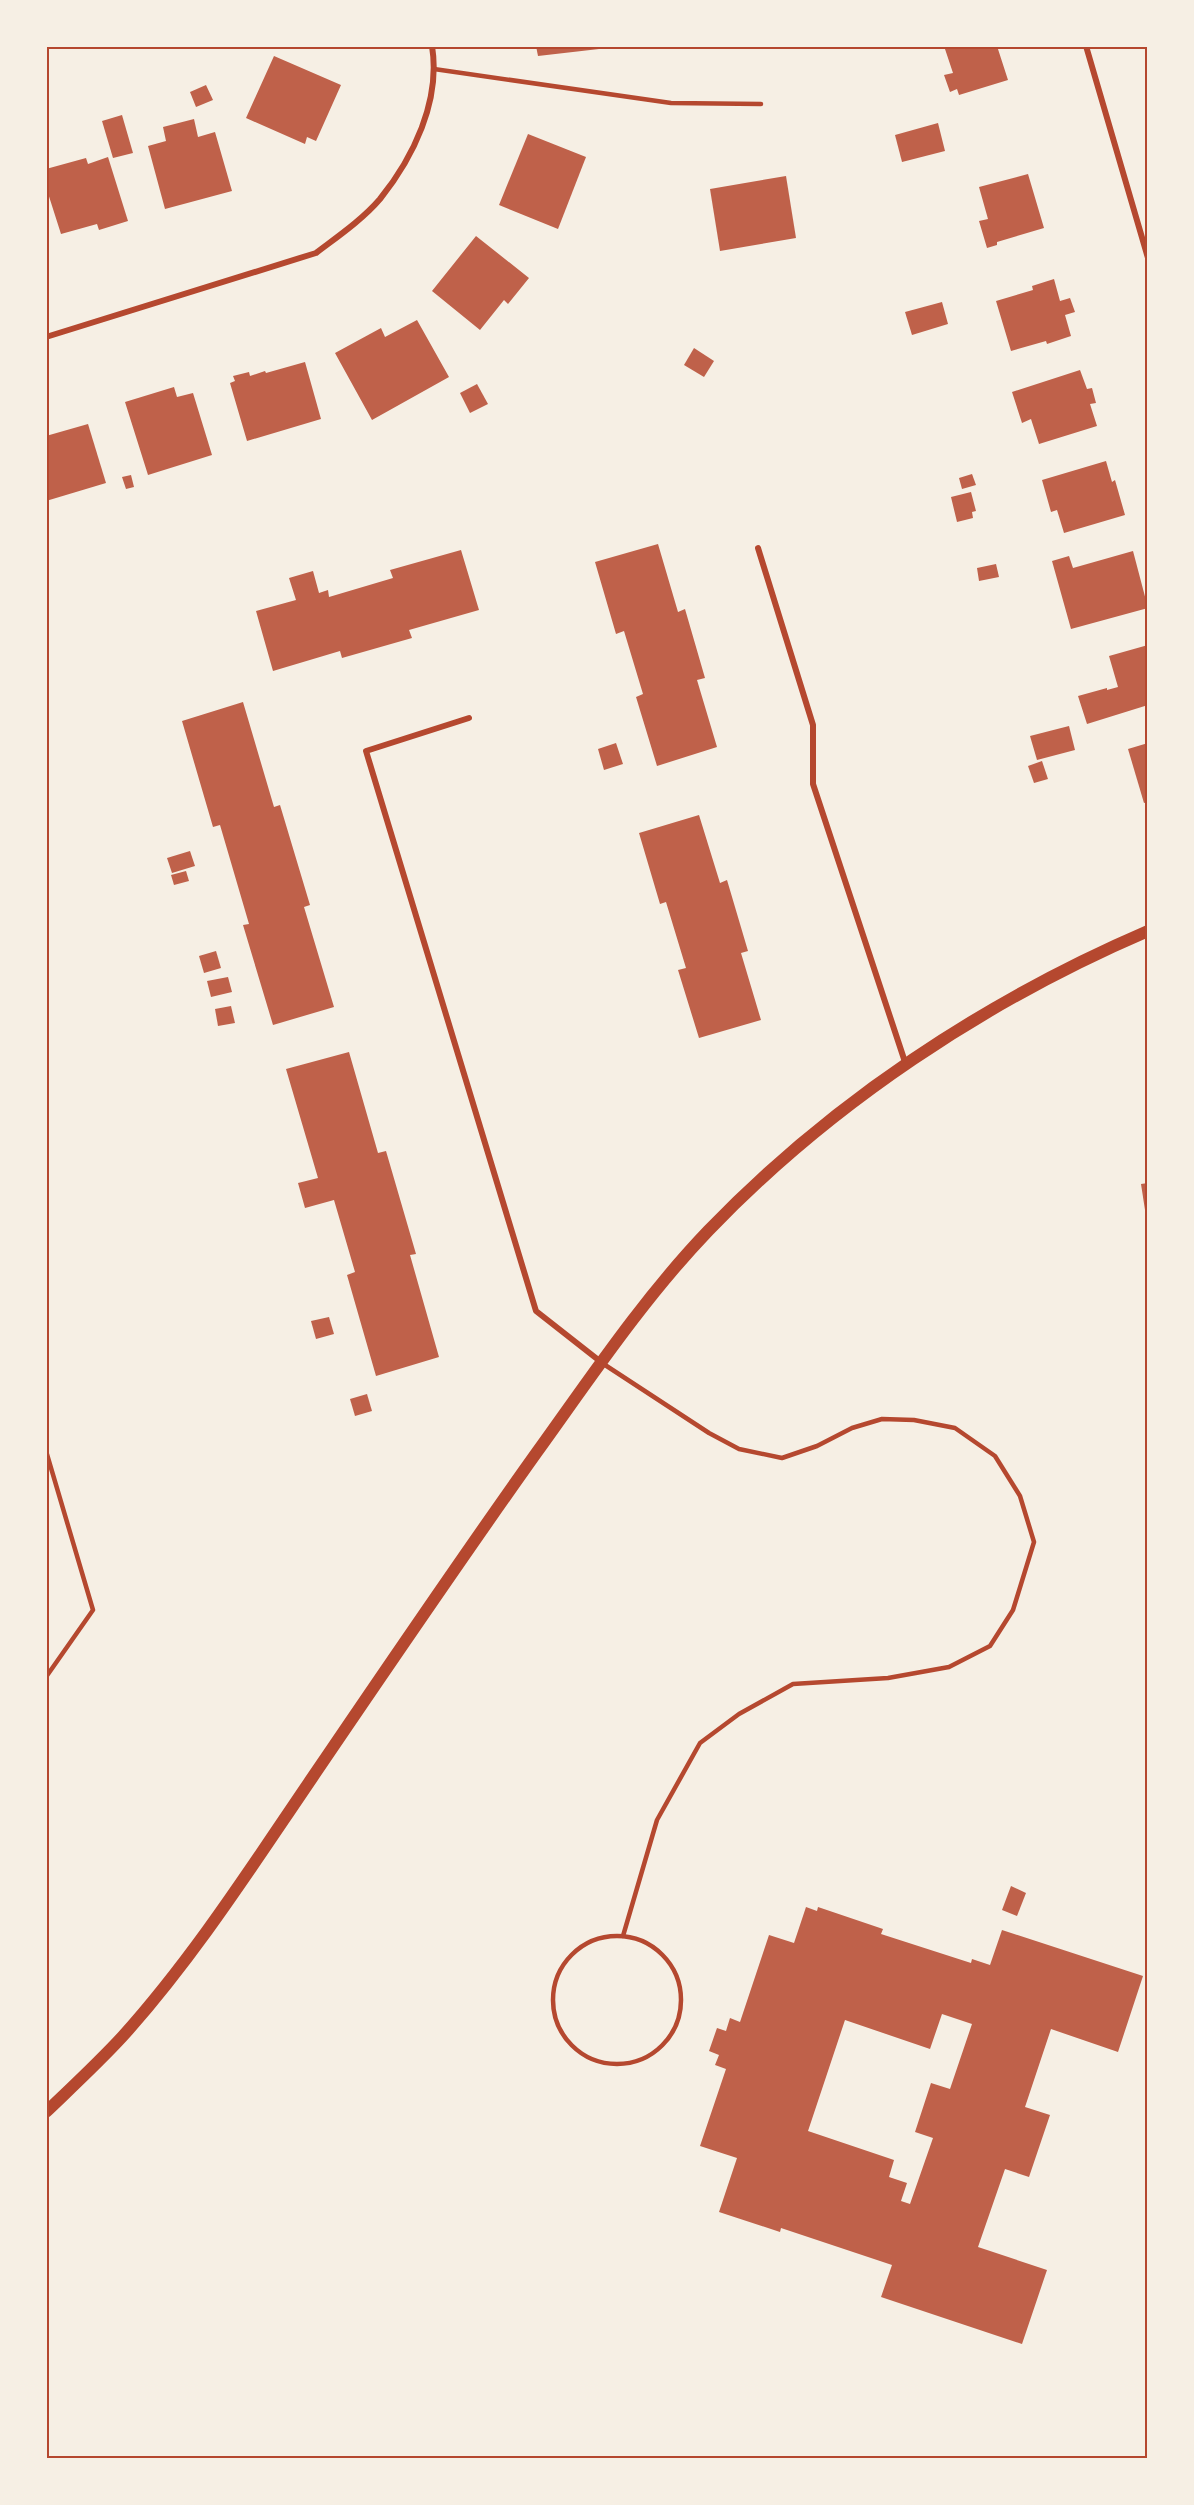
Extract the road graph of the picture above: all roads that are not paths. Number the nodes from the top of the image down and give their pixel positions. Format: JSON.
{"nodes":[{"id":1,"x":432,"y":46,"type":"edge"},
{"id":2,"x":1086,"y":46,"type":"edge"},
{"id":3,"x":434,"y":69,"type":"junction"},
{"id":4,"x":761,"y":104,"type":"dead end"},
{"id":5,"x":1148,"y":258,"type":"edge"},
{"id":6,"x":46,"y":337,"type":"edge"},
{"id":7,"x":758,"y":548,"type":"dead end"},
{"id":8,"x":469,"y":718,"type":"dead end"},
{"id":9,"x":1148,"y":931,"type":"edge"},
{"id":10,"x":906,"y":1066,"type":"junction"},
{"id":11,"x":601,"y":1362,"type":"junction"},
{"id":12,"x":46,"y":1451,"type":"edge"},
{"id":13,"x":46,"y":1677,"type":"edge"},
{"id":14,"x":623,"y":1936,"type":"junction"},
{"id":15,"x":46,"y":2112,"type":"edge"}],
"edges":[{"from":1,"to":3,"type":"street"},
{"from":2,"to":5,"type":"street"},
{"from":3,"to":4,"type":"lane"},
{"from":3,"to":6,"type":"street"},
{"from":7,"to":10,"type":"street"},
{"from":8,"to":11,"type":"street"},
{"from":9,"to":10,"type":"main road"},
{"from":10,"to":11,"type":"main road"},
{"from":11,"to":14,"type":"lane"},
{"from":11,"to":15,"type":"main road"},
{"from":12,"to":13,"type":"lane"},
{"from":14,"to":14,"type":"lane"}]}
